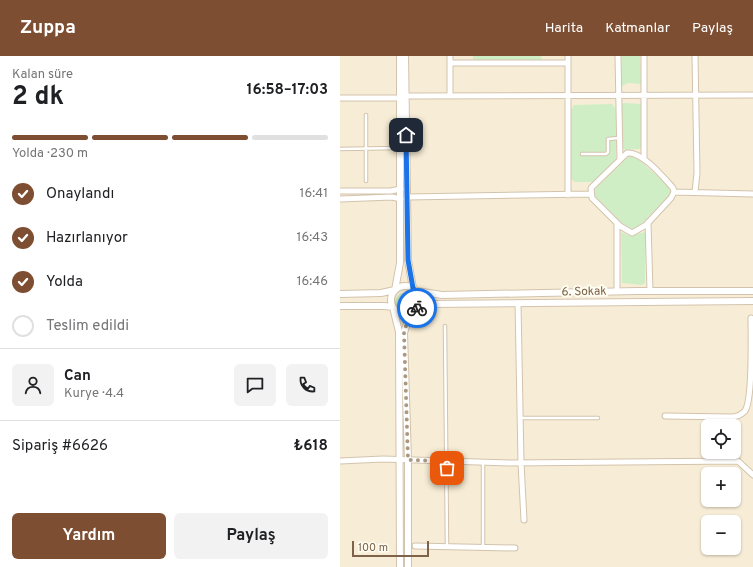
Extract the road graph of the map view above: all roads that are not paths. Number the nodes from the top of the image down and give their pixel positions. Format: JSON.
{"nodes":[{"id":1,"x":400,"y":56,"type":"edge"},
{"id":2,"x":405,"y":56,"type":"edge"},
{"id":3,"x":450,"y":56,"type":"edge"},
{"id":4,"x":568,"y":56,"type":"edge"},
{"id":5,"x":618,"y":56,"type":"edge"},
{"id":6,"x":644,"y":56,"type":"edge"},
{"id":7,"x":695,"y":56,"type":"edge"},
{"id":8,"x":450,"y":63,"type":"junction"},
{"id":9,"x":568,"y":63,"type":"junction"},
{"id":10,"x":618,"y":94,"type":"junction"},
{"id":11,"x":568,"y":95,"type":"junction"},
{"id":12,"x":645,"y":95,"type":"junction"},
{"id":13,"x":753,"y":95,"type":"edge"},
{"id":14,"x":450,"y":96,"type":"junction"},
{"id":15,"x":694,"y":96,"type":"junction"},
{"id":16,"x":403,"y":97,"type":"junction"},
{"id":17,"x":340,"y":98,"type":"edge"},
{"id":18,"x":366,"y":115,"type":"dead end"},
{"id":19,"x":620,"y":138,"type":"junction"},
{"id":20,"x":366,"y":148,"type":"junction"},
{"id":21,"x":404,"y":148,"type":"junction"},
{"id":22,"x":340,"y":149,"type":"edge"},
{"id":23,"x":582,"y":154,"type":"dead end"},
{"id":24,"x":644,"y":159,"type":"junction"},
{"id":25,"x":620,"y":160,"type":"junction"},
{"id":26,"x":366,"y":182,"type":"dead end"},
{"id":27,"x":401,"y":189,"type":"junction"},
{"id":28,"x":340,"y":191,"type":"edge"},
{"id":29,"x":674,"y":192,"type":"junction"},
{"id":30,"x":695,"y":192,"type":"junction"},
{"id":31,"x":591,"y":194,"type":"junction"},
{"id":32,"x":753,"y":194,"type":"edge"},
{"id":33,"x":568,"y":195,"type":"junction"},
{"id":34,"x":404,"y":198,"type":"junction"},
{"id":35,"x":340,"y":199,"type":"edge"},
{"id":36,"x":648,"y":222,"type":"junction"},
{"id":37,"x":617,"y":223,"type":"junction"},
{"id":38,"x":395,"y":290,"type":"junction"},
{"id":39,"x":415,"y":290,"type":"junction"},
{"id":40,"x":617,"y":291,"type":"junction"},
{"id":41,"x":650,"y":291,"type":"junction"},
{"id":42,"x":753,"y":291,"type":"edge"},
{"id":43,"x":340,"y":294,"type":"edge"},
{"id":44,"x":753,"y":301,"type":"edge"},
{"id":45,"x":518,"y":303,"type":"junction"},
{"id":46,"x":340,"y":306,"type":"edge"},
{"id":47,"x":393,"y":308,"type":"junction"},
{"id":48,"x":415,"y":310,"type":"junction"},
{"id":49,"x":751,"y":318,"type":"dead end"},
{"id":50,"x":446,"y":326,"type":"dead end"},
{"id":51,"x":665,"y":416,"type":"dead end"},
{"id":52,"x":719,"y":417,"type":"joint"},
{"id":53,"x":520,"y":418,"type":"junction"},
{"id":54,"x":598,"y":418,"type":"dead end"},
{"id":55,"x":399,"y":459,"type":"junction"},
{"id":56,"x":408,"y":460,"type":"junction"},
{"id":57,"x":340,"y":461,"type":"edge"},
{"id":58,"x":447,"y":461,"type":"junction"},
{"id":59,"x":720,"y":461,"type":"joint"},
{"id":60,"x":483,"y":462,"type":"junction"},
{"id":61,"x":521,"y":463,"type":"junction"},
{"id":62,"x":753,"y":475,"type":"edge"},
{"id":63,"x":524,"y":520,"type":"dead end"},
{"id":64,"x":447,"y":546,"type":"junction"},
{"id":65,"x":412,"y":547,"type":"junction"},
{"id":66,"x":483,"y":547,"type":"junction"},
{"id":67,"x":400,"y":548,"type":"junction"},
{"id":68,"x":515,"y":548,"type":"dead end"},
{"id":69,"x":400,"y":567,"type":"edge"},
{"id":70,"x":408,"y":567,"type":"edge"}],
"edges":[{"from":1,"to":16,"type":"street"},
{"from":2,"to":16,"type":"street"},
{"from":3,"to":8,"type":"street"},
{"from":4,"to":9,"type":"street"},
{"from":5,"to":10,"type":"street"},
{"from":6,"to":12,"type":"street"},
{"from":7,"to":15,"type":"street"},
{"from":8,"to":9,"type":"street"},
{"from":8,"to":14,"type":"street"},
{"from":9,"to":11,"type":"street"},
{"from":10,"to":11,"type":"street"},
{"from":10,"to":12,"type":"street"},
{"from":10,"to":19,"type":"street"},
{"from":11,"to":14,"type":"street"},
{"from":11,"to":33,"type":"street"},
{"from":12,"to":15,"type":"street"},
{"from":12,"to":24,"type":"street"},
{"from":13,"to":15,"type":"street"},
{"from":14,"to":16,"type":"street"},
{"from":15,"to":30,"type":"street"},
{"from":16,"to":17,"type":"street"},
{"from":16,"to":21,"type":"street"},
{"from":18,"to":20,"type":"lane"},
{"from":19,"to":23,"type":"lane"},
{"from":19,"to":25,"type":"street"},
{"from":20,"to":21,"type":"lane"},
{"from":20,"to":22,"type":"lane"},
{"from":20,"to":26,"type":"lane"},
{"from":21,"to":27,"type":"street"},
{"from":21,"to":34,"type":"street"},
{"from":24,"to":25,"type":"street"},
{"from":24,"to":29,"type":"street"},
{"from":25,"to":31,"type":"street"},
{"from":27,"to":28,"type":"street"},
{"from":27,"to":34,"type":"street"},
{"from":29,"to":30,"type":"street"},
{"from":29,"to":36,"type":"street"},
{"from":30,"to":32,"type":"street"},
{"from":31,"to":33,"type":"street"},
{"from":31,"to":37,"type":"street"},
{"from":33,"to":34,"type":"street"},
{"from":34,"to":35,"type":"street"},
{"from":34,"to":38,"type":"street"},
{"from":34,"to":39,"type":"street"},
{"from":36,"to":37,"type":"street"},
{"from":36,"to":41,"type":"street"},
{"from":37,"to":40,"type":"street"},
{"from":38,"to":39,"type":"street"},
{"from":38,"to":43,"type":"street"},
{"from":38,"to":47,"type":"street"},
{"from":39,"to":40,"type":"street","name":"6. Sokak"},
{"from":39,"to":48,"type":"street"},
{"from":40,"to":41,"type":"street","name":"6. Sokak"},
{"from":41,"to":42,"type":"street","name":"6. Sokak"},
{"from":44,"to":45,"type":"street","name":"6. Sokak"},
{"from":45,"to":48,"type":"street","name":"6. Sokak"},
{"from":45,"to":53,"type":"street"},
{"from":46,"to":47,"type":"street"},
{"from":47,"to":48,"type":"street"},
{"from":47,"to":55,"type":"street"},
{"from":48,"to":56,"type":"street"},
{"from":49,"to":52,"type":"street"},
{"from":50,"to":58,"type":"lane"},
{"from":51,"to":52,"type":"street"},
{"from":53,"to":54,"type":"lane"},
{"from":53,"to":61,"type":"street"},
{"from":55,"to":56,"type":"street"},
{"from":55,"to":57,"type":"street"},
{"from":55,"to":67,"type":"street"},
{"from":56,"to":58,"type":"street"},
{"from":56,"to":65,"type":"street"},
{"from":58,"to":60,"type":"street"},
{"from":58,"to":64,"type":"lane"},
{"from":59,"to":61,"type":"street"},
{"from":59,"to":62,"type":"street"},
{"from":60,"to":61,"type":"street"},
{"from":60,"to":66,"type":"lane"},
{"from":61,"to":63,"type":"street"},
{"from":64,"to":65,"type":"street"},
{"from":64,"to":66,"type":"street"},
{"from":65,"to":67,"type":"street"},
{"from":65,"to":70,"type":"street"},
{"from":66,"to":68,"type":"street"},
{"from":67,"to":69,"type":"street"}]}
